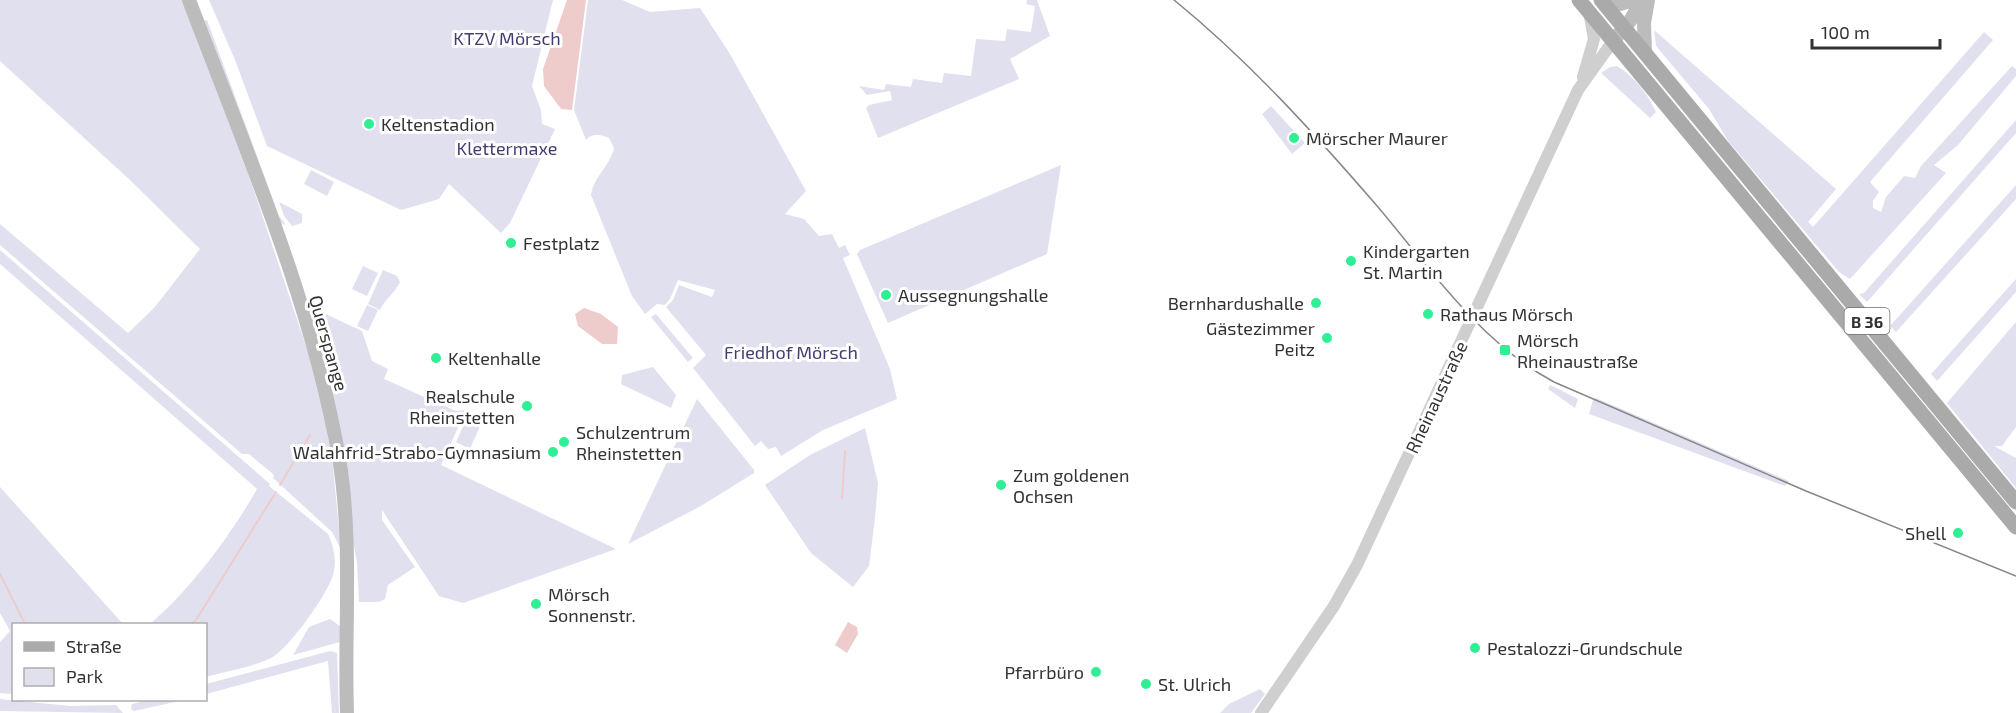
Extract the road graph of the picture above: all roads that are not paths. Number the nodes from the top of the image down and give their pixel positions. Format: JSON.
{"nodes":[{"id":1,"x":189,"y":0,"type":"edge"},
{"id":2,"x":1633,"y":0,"type":"edge"},
{"id":3,"x":1642,"y":0,"type":"edge"},
{"id":4,"x":1648,"y":0,"type":"edge"},
{"id":5,"x":1602,"y":1,"type":"edge"},
{"id":6,"x":1584,"y":6,"type":"edge"},
{"id":7,"x":1625,"y":29,"type":"junction"},
{"id":8,"x":1613,"y":41,"type":"junction"},
{"id":9,"x":1645,"y":53,"type":"junction"},
{"id":10,"x":1578,"y":90,"type":"junction"},
{"id":11,"x":2016,"y":502,"type":"edge"},
{"id":12,"x":2016,"y":527,"type":"edge"},
{"id":13,"x":346,"y":713,"type":"edge"},
{"id":14,"x":1261,"y":713,"type":"edge"}],
"edges":[{"from":1,"to":13,"type":"main road","name":"Querspange"},
{"from":2,"to":5,"type":"main road"},
{"from":3,"to":7,"type":"main road"},
{"from":4,"to":9,"type":"main road"},
{"from":5,"to":7,"type":"main road","number":"B 36"},
{"from":6,"to":8,"type":"main road","number":"B 36"},
{"from":6,"to":10,"type":"street"},
{"from":7,"to":8,"type":"main road"},
{"from":7,"to":9,"type":"main road","number":"B 36"},
{"from":8,"to":10,"type":"street","name":"Rheinaustraße"},
{"from":8,"to":12,"type":"main road","number":"B 36"},
{"from":9,"to":11,"type":"main road","number":"B 36"},
{"from":10,"to":14,"type":"street","name":"Rheinaustraße"}]}
